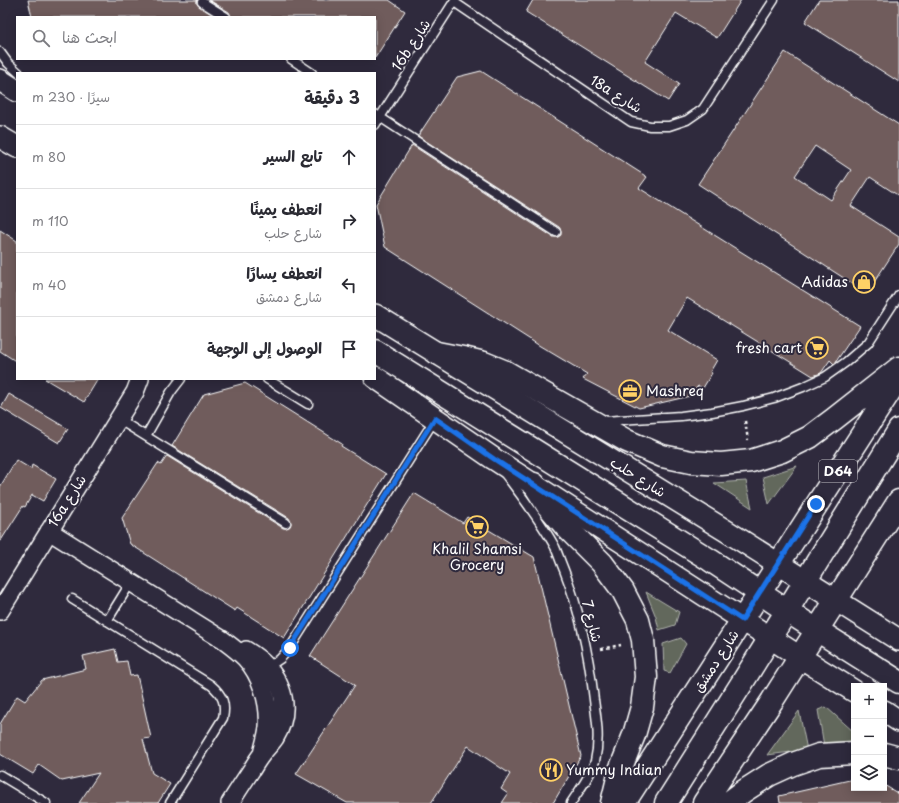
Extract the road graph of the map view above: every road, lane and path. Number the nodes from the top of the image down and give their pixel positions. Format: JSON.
{"nodes":[{"id":1,"x":774,"y":0,"type":"edge"},
{"id":2,"x":455,"y":1,"type":"edge"},
{"id":3,"x":202,"y":2,"type":"dead end"},
{"id":4,"x":224,"y":16,"type":"edge"},
{"id":5,"x":0,"y":52,"type":"edge"},
{"id":6,"x":292,"y":60,"type":"edge"},
{"id":7,"x":18,"y":72,"type":"edge"},
{"id":8,"x":310,"y":72,"type":"edge"},
{"id":9,"x":0,"y":80,"type":"edge"},
{"id":10,"x":16,"y":90,"type":"edge"},
{"id":11,"x":377,"y":116,"type":"edge"},
{"id":12,"x":0,"y":137,"type":"edge"},
{"id":13,"x":16,"y":146,"type":"edge"},
{"id":14,"x":556,"y":232,"type":"dead end"},
{"id":15,"x":899,"y":295,"type":"edge"},
{"id":16,"x":376,"y":316,"type":"edge"},
{"id":17,"x":376,"y":352,"type":"edge"},
{"id":18,"x":437,"y":353,"type":"junction"},
{"id":19,"x":899,"y":368,"type":"edge"},
{"id":20,"x":376,"y":377,"type":"edge"},
{"id":21,"x":899,"y":377,"type":"edge"},
{"id":22,"x":146,"y":380,"type":"edge"},
{"id":23,"x":180,"y":380,"type":"edge"},
{"id":24,"x":269,"y":380,"type":"edge"},
{"id":25,"x":137,"y":385,"type":"edge"},
{"id":26,"x":308,"y":404,"type":"dead end"},
{"id":27,"x":743,"y":406,"type":"junction"},
{"id":28,"x":435,"y":418,"type":"junction"},
{"id":29,"x":118,"y":419,"type":"junction"},
{"id":30,"x":593,"y":422,"type":"junction"},
{"id":31,"x":899,"y":430,"type":"edge"},
{"id":32,"x":146,"y":436,"type":"junction"},
{"id":33,"x":494,"y":459,"type":"junction"},
{"id":34,"x":751,"y":461,"type":"junction"},
{"id":35,"x":534,"y":484,"type":"junction"},
{"id":36,"x":899,"y":501,"type":"edge"},
{"id":37,"x":286,"y":523,"type":"dead end"},
{"id":38,"x":49,"y":531,"type":"junction"},
{"id":39,"x":778,"y":564,"type":"junction"},
{"id":40,"x":805,"y":581,"type":"junction"},
{"id":41,"x":131,"y":582,"type":"junction"},
{"id":42,"x":760,"y":593,"type":"junction"},
{"id":43,"x":72,"y":599,"type":"dead end"},
{"id":44,"x":836,"y":600,"type":"junction"},
{"id":45,"x":0,"y":611,"type":"edge"},
{"id":46,"x":787,"y":611,"type":"junction"},
{"id":47,"x":742,"y":620,"type":"junction"},
{"id":48,"x":107,"y":621,"type":"junction"},
{"id":49,"x":817,"y":630,"type":"junction"},
{"id":50,"x":770,"y":638,"type":"junction"},
{"id":51,"x":223,"y":640,"type":"junction"},
{"id":52,"x":643,"y":640,"type":"junction"},
{"id":53,"x":899,"y":640,"type":"edge"},
{"id":54,"x":586,"y":651,"type":"junction"},
{"id":55,"x":800,"y":657,"type":"junction"},
{"id":56,"x":268,"y":667,"type":"junction"},
{"id":57,"x":899,"y":682,"type":"edge"},
{"id":58,"x":851,"y":689,"type":"edge"},
{"id":59,"x":887,"y":713,"type":"edge"},
{"id":60,"x":899,"y":721,"type":"edge"},
{"id":61,"x":851,"y":753,"type":"edge"},
{"id":62,"x":262,"y":754,"type":"junction"},
{"id":63,"x":887,"y":755,"type":"edge"},
{"id":64,"x":899,"y":758,"type":"edge"},
{"id":65,"x":0,"y":775,"type":"edge"},
{"id":66,"x":46,"y":803,"type":"edge"},
{"id":67,"x":170,"y":803,"type":"edge"},
{"id":68,"x":230,"y":803,"type":"edge"},
{"id":69,"x":571,"y":803,"type":"edge"},
{"id":70,"x":612,"y":803,"type":"edge"},
{"id":71,"x":624,"y":803,"type":"edge"},
{"id":72,"x":666,"y":803,"type":"edge"},
{"id":73,"x":704,"y":803,"type":"edge"},
{"id":74,"x":728,"y":803,"type":"edge"}],
"edges":[{"from":1,"to":2,"type":"lane","name":"18a شارع"},
{"from":2,"to":11,"type":"lane","name":"16b شارع"},
{"from":3,"to":4,"type":"lane"},
{"from":5,"to":7,"type":"lane"},
{"from":6,"to":8,"type":"lane"},
{"from":9,"to":10,"type":"street"},
{"from":11,"to":14,"type":"lane"},
{"from":12,"to":13,"type":"street"},
{"from":15,"to":27,"type":"lane"},
{"from":16,"to":18,"type":"street","name":"شارع حلب"},
{"from":17,"to":42,"type":"main road"},
{"from":18,"to":30,"type":"main road"},
{"from":18,"to":39,"type":"street","name":"شارع حلب"},
{"from":19,"to":34,"type":"main road"},
{"from":20,"to":28,"type":"street"},
{"from":21,"to":39,"type":"main road","name":"شارع دمشق","number":"D64"},
{"from":22,"to":25,"type":"street","name":"16a شارع"},
{"from":23,"to":32,"type":"lane"},
{"from":24,"to":26,"type":"lane"},
{"from":25,"to":29,"type":"street","name":"16a شارع"},
{"from":27,"to":30,"type":"lane"},
{"from":27,"to":34,"type":"path"},
{"from":28,"to":33,"type":"street"},
{"from":28,"to":56,"type":"lane"},
{"from":29,"to":32,"type":"lane"},
{"from":29,"to":38,"type":"street","name":"16a شارع"},
{"from":30,"to":34,"type":"main road"},
{"from":31,"to":40,"type":"main road"},
{"from":32,"to":37,"type":"lane"},
{"from":33,"to":35,"type":"street"},
{"from":33,"to":54,"type":"lane","name":"شارع 7"},
{"from":35,"to":47,"type":"street"},
{"from":35,"to":52,"type":"main road"},
{"from":36,"to":44,"type":"main road"},
{"from":38,"to":41,"type":"street"},
{"from":38,"to":45,"type":"street","name":"16a شارع"},
{"from":39,"to":40,"type":"street","name":"شارع حلب"},
{"from":39,"to":42,"type":"main road","name":"شارع دمشق","number":"D64"},
{"from":40,"to":44,"type":"street","name":"شارع حلب"},
{"from":40,"to":46,"type":"main road"},
{"from":41,"to":48,"type":"lane"},
{"from":41,"to":51,"type":"street"},
{"from":42,"to":46,"type":"main road"},
{"from":42,"to":47,"type":"main road","name":"شارع دمشق","number":"D64"},
{"from":43,"to":48,"type":"lane"},
{"from":44,"to":49,"type":"main road"},
{"from":44,"to":53,"type":"street","name":"شارع حلب"},
{"from":46,"to":49,"type":"main road"},
{"from":46,"to":50,"type":"main road"},
{"from":47,"to":50,"type":"street"},
{"from":47,"to":71,"type":"main road","name":"شارع دمشق","number":"D64"},
{"from":48,"to":67,"type":"lane"},
{"from":49,"to":55,"type":"main road"},
{"from":49,"to":57,"type":"main road"},
{"from":50,"to":55,"type":"street"},
{"from":50,"to":72,"type":"main road"},
{"from":51,"to":56,"type":"street"},
{"from":51,"to":62,"type":"street"},
{"from":52,"to":54,"type":"path"},
{"from":52,"to":70,"type":"main road"},
{"from":54,"to":69,"type":"lane","name":"شارع 7"},
{"from":55,"to":58,"type":"street"},
{"from":55,"to":73,"type":"main road"},
{"from":56,"to":62,"type":"street"},
{"from":59,"to":60,"type":"street"},
{"from":61,"to":74,"type":"main road"},
{"from":62,"to":68,"type":"street"},
{"from":63,"to":64,"type":"main road"},
{"from":65,"to":66,"type":"lane"}]}
